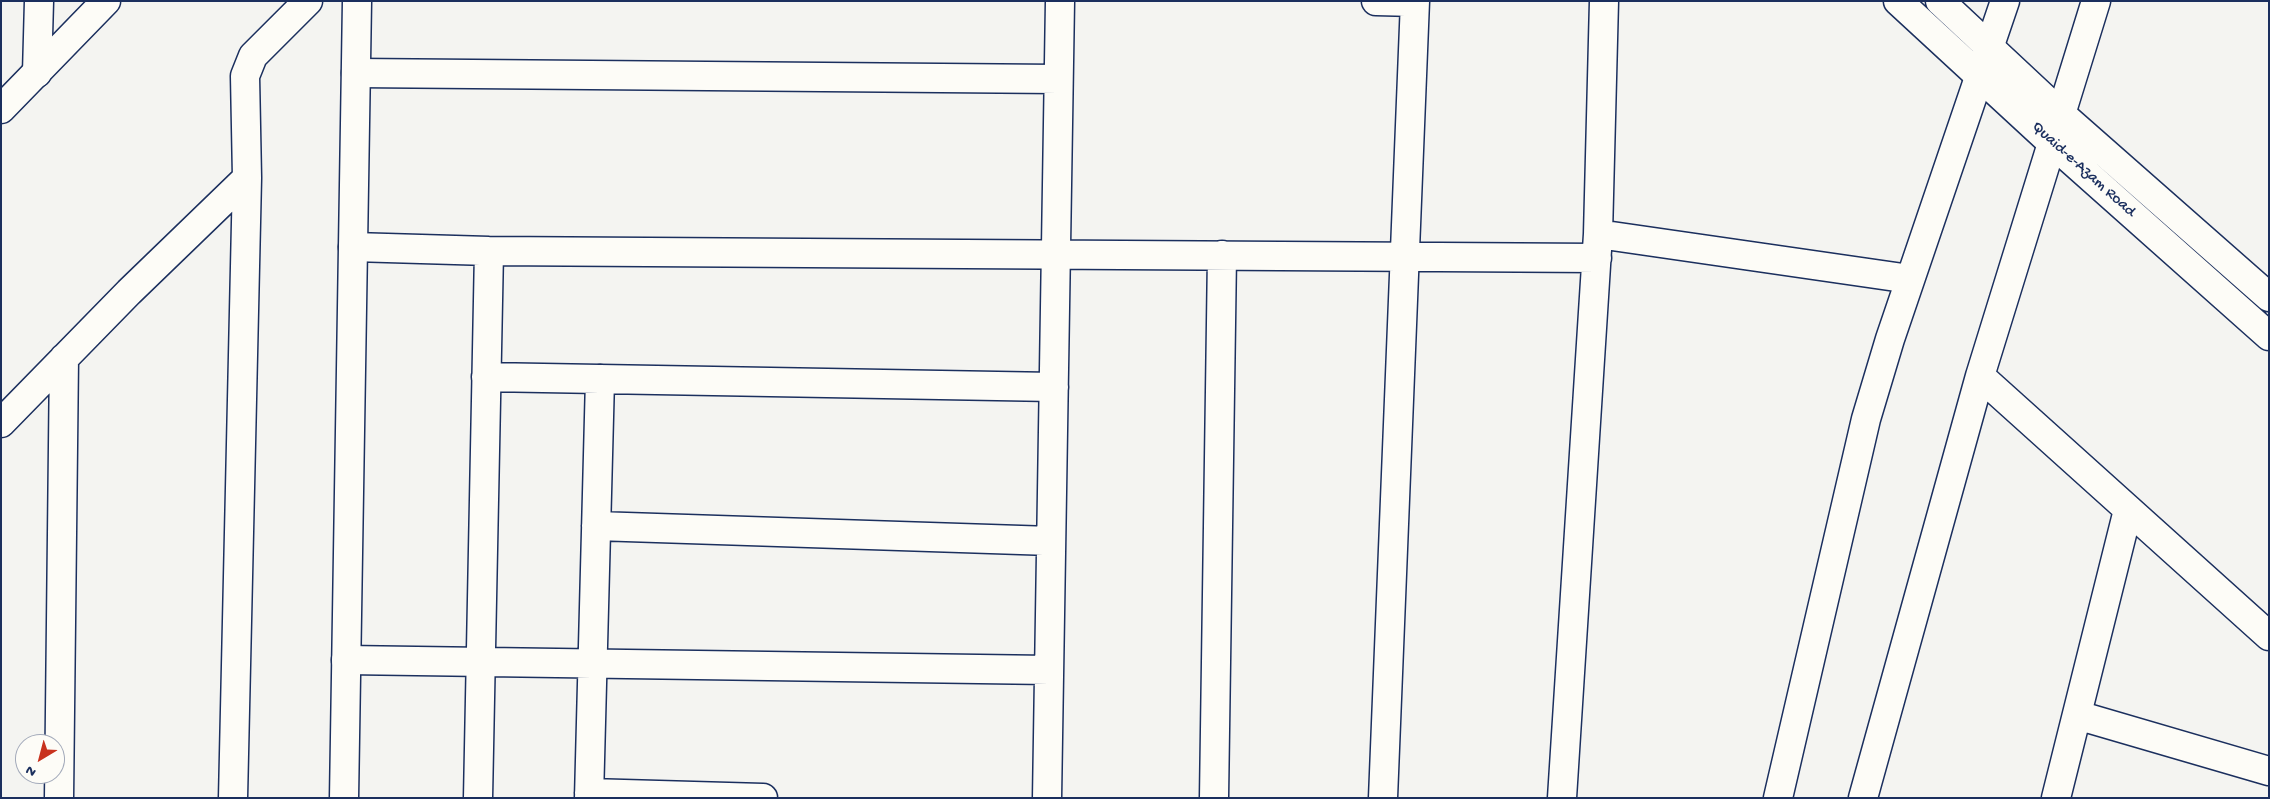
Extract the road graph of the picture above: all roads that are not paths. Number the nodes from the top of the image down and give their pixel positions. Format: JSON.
{"nodes":[{"id":1,"x":39,"y":1,"type":"edge"},
{"id":2,"x":106,"y":1,"type":"edge"},
{"id":3,"x":308,"y":1,"type":"edge"},
{"id":4,"x":357,"y":1,"type":"edge"},
{"id":5,"x":1060,"y":1,"type":"edge"},
{"id":6,"x":1376,"y":1,"type":"edge"},
{"id":7,"x":1604,"y":1,"type":"edge"},
{"id":8,"x":1898,"y":1,"type":"edge"},
{"id":9,"x":1940,"y":1,"type":"edge"},
{"id":10,"x":2005,"y":1,"type":"edge"},
{"id":11,"x":2096,"y":1,"type":"edge"},
{"id":12,"x":1415,"y":2,"type":"edge"},
{"id":13,"x":1989,"y":48,"type":"junction"},
{"id":14,"x":37,"y":73,"type":"junction"},
{"id":15,"x":356,"y":73,"type":"junction"},
{"id":16,"x":1980,"y":76,"type":"junction"},
{"id":17,"x":1058,"y":79,"type":"junction"},
{"id":18,"x":1,"y":109,"type":"edge"},
{"id":19,"x":2061,"y":114,"type":"junction"},
{"id":20,"x":2052,"y":143,"type":"junction"},
{"id":21,"x":247,"y":178,"type":"junction"},
{"id":22,"x":1597,"y":246,"type":"junction"},
{"id":23,"x":353,"y":247,"type":"junction"},
{"id":24,"x":489,"y":251,"type":"junction"},
{"id":25,"x":1056,"y":254,"type":"junction"},
{"id":26,"x":1222,"y":255,"type":"junction"},
{"id":27,"x":1405,"y":256,"type":"junction"},
{"id":28,"x":1910,"y":279,"type":"junction"},
{"id":29,"x":2269,"y":297,"type":"edge"},
{"id":30,"x":2269,"y":336,"type":"edge"},
{"id":31,"x":64,"y":358,"type":"junction"},
{"id":32,"x":1980,"y":376,"type":"junction"},
{"id":33,"x":486,"y":377,"type":"junction"},
{"id":34,"x":600,"y":379,"type":"junction"},
{"id":35,"x":1054,"y":387,"type":"junction"},
{"id":36,"x":1,"y":422,"type":"edge"},
{"id":37,"x":2128,"y":510,"type":"junction"},
{"id":38,"x":596,"y":526,"type":"junction"},
{"id":39,"x":1051,"y":541,"type":"junction"},
{"id":40,"x":2269,"y":636,"type":"edge"},
{"id":41,"x":346,"y":660,"type":"junction"},
{"id":42,"x":480,"y":662,"type":"junction"},
{"id":43,"x":593,"y":663,"type":"junction"},
{"id":44,"x":1049,"y":670,"type":"junction"},
{"id":45,"x":2077,"y":715,"type":"junction"},
{"id":46,"x":2269,"y":770,"type":"edge"},
{"id":47,"x":589,"y":795,"type":"edge"},
{"id":48,"x":59,"y":798,"type":"edge"},
{"id":49,"x":232,"y":798,"type":"edge"},
{"id":50,"x":344,"y":798,"type":"edge"},
{"id":51,"x":478,"y":798,"type":"edge"},
{"id":52,"x":763,"y":798,"type":"edge"},
{"id":53,"x":1047,"y":798,"type":"edge"},
{"id":54,"x":1214,"y":798,"type":"edge"},
{"id":55,"x":1383,"y":798,"type":"edge"},
{"id":56,"x":1562,"y":798,"type":"edge"},
{"id":57,"x":1778,"y":798,"type":"edge"},
{"id":58,"x":1863,"y":798,"type":"edge"},
{"id":59,"x":2056,"y":798,"type":"edge"}],
"edges":[{"from":1,"to":14,"type":"street"},
{"from":2,"to":14,"type":"street"},
{"from":3,"to":21,"type":"street"},
{"from":4,"to":15,"type":"street"},
{"from":5,"to":17,"type":"street"},
{"from":6,"to":12,"type":"street"},
{"from":7,"to":22,"type":"street"},
{"from":8,"to":16,"type":"street","name":"Quaid-e-Azam Road"},
{"from":9,"to":13,"type":"street","name":"Quaid-e-Azam Road"},
{"from":10,"to":13,"type":"street"},
{"from":11,"to":19,"type":"street"},
{"from":12,"to":27,"type":"street"},
{"from":13,"to":16,"type":"street"},
{"from":13,"to":19,"type":"street","name":"Quaid-e-Azam Road"},
{"from":14,"to":18,"type":"street"},
{"from":15,"to":17,"type":"street"},
{"from":15,"to":23,"type":"street"},
{"from":16,"to":20,"type":"street","name":"Quaid-e-Azam Road"},
{"from":16,"to":28,"type":"street"},
{"from":17,"to":25,"type":"street"},
{"from":19,"to":20,"type":"street"},
{"from":19,"to":29,"type":"street","name":"Quaid-e-Azam Road"},
{"from":20,"to":30,"type":"street","name":"Quaid-e-Azam Road"},
{"from":20,"to":32,"type":"street"},
{"from":21,"to":31,"type":"street"},
{"from":21,"to":49,"type":"street"},
{"from":22,"to":27,"type":"street"},
{"from":22,"to":28,"type":"street"},
{"from":22,"to":56,"type":"street"},
{"from":23,"to":24,"type":"street"},
{"from":23,"to":41,"type":"street"},
{"from":24,"to":25,"type":"street"},
{"from":24,"to":33,"type":"street"},
{"from":25,"to":26,"type":"street"},
{"from":25,"to":35,"type":"street"},
{"from":26,"to":27,"type":"street"},
{"from":26,"to":54,"type":"street"},
{"from":27,"to":55,"type":"street"},
{"from":28,"to":57,"type":"street"},
{"from":31,"to":36,"type":"street"},
{"from":31,"to":48,"type":"street"},
{"from":32,"to":37,"type":"street"},
{"from":32,"to":58,"type":"street"},
{"from":33,"to":34,"type":"street"},
{"from":33,"to":42,"type":"street"},
{"from":34,"to":35,"type":"street"},
{"from":34,"to":38,"type":"street"},
{"from":35,"to":39,"type":"street"},
{"from":37,"to":40,"type":"street"},
{"from":37,"to":45,"type":"street"},
{"from":38,"to":39,"type":"street"},
{"from":38,"to":43,"type":"street"},
{"from":39,"to":44,"type":"street"},
{"from":41,"to":42,"type":"street"},
{"from":41,"to":50,"type":"street"},
{"from":42,"to":43,"type":"street"},
{"from":42,"to":51,"type":"street"},
{"from":43,"to":44,"type":"street"},
{"from":43,"to":47,"type":"street"},
{"from":44,"to":53,"type":"street"},
{"from":45,"to":46,"type":"street"},
{"from":45,"to":59,"type":"street"},
{"from":47,"to":52,"type":"street"}]}
